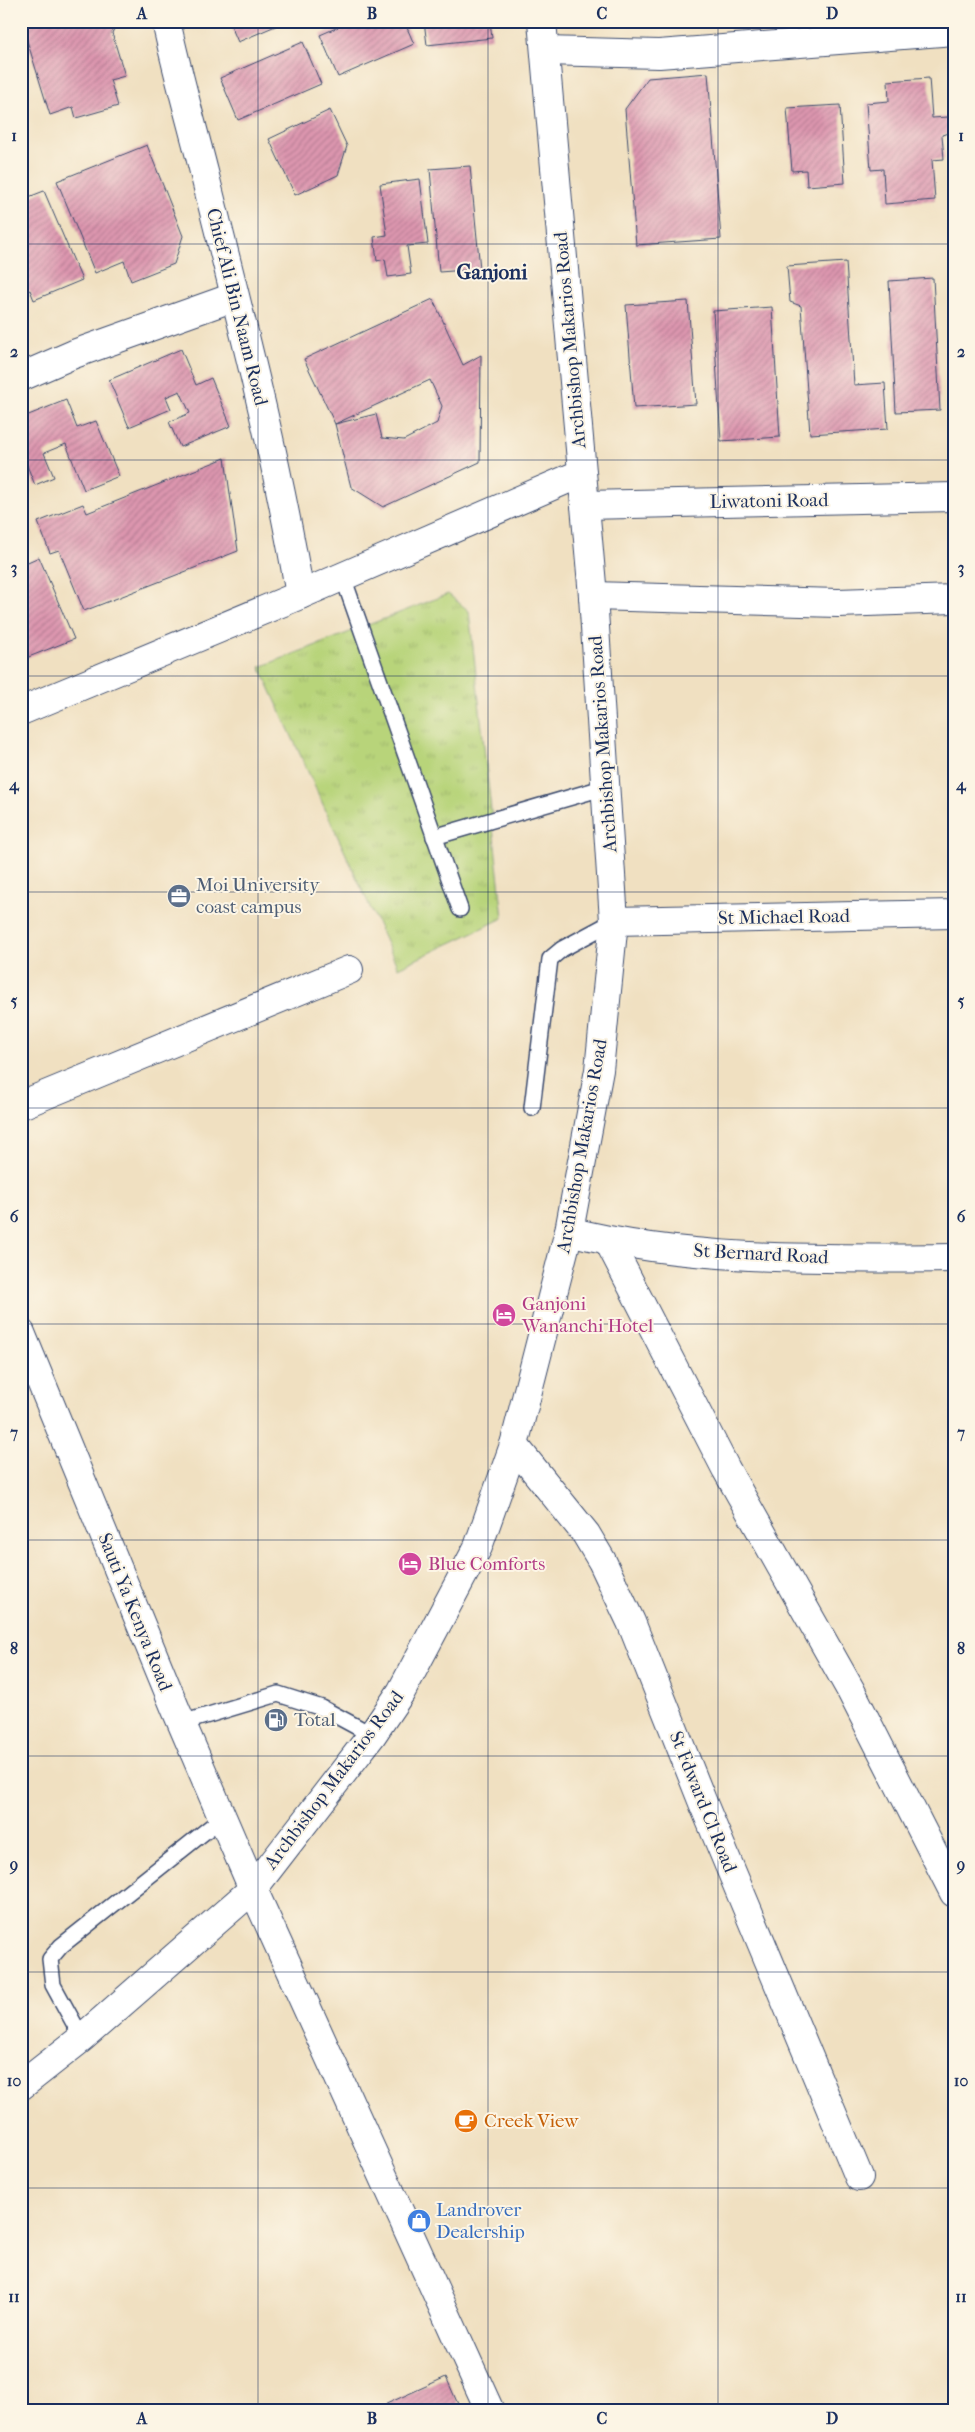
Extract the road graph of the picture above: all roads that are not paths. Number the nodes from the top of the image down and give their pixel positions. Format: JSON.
{"nodes":[{"id":1,"x":166,"y":21,"type":"edge"},
{"id":2,"x":542,"y":21,"type":"edge"},
{"id":3,"x":954,"y":31,"type":"edge"},
{"id":4,"x":545,"y":51,"type":"junction"},
{"id":5,"x":234,"y":297,"type":"junction"},
{"id":6,"x":21,"y":377,"type":"edge"},
{"id":7,"x":582,"y":473,"type":"junction"},
{"id":8,"x":954,"y":497,"type":"edge"},
{"id":9,"x":585,"y":505,"type":"junction"},
{"id":10,"x":342,"y":577,"type":"junction"},
{"id":11,"x":300,"y":595,"type":"junction"},
{"id":12,"x":593,"y":596,"type":"junction"},
{"id":13,"x":954,"y":599,"type":"edge"},
{"id":14,"x":21,"y":711,"type":"edge"},
{"id":15,"x":606,"y":787,"type":"junction"},
{"id":16,"x":434,"y":836,"type":"junction"},
{"id":17,"x":460,"y":910,"type":"dead end"},
{"id":18,"x":954,"y":914,"type":"edge"},
{"id":19,"x":614,"y":921,"type":"junction"},
{"id":20,"x":349,"y":970,"type":"dead end"},
{"id":21,"x":21,"y":1105,"type":"edge"},
{"id":22,"x":532,"y":1108,"type":"dead end"},
{"id":23,"x":569,"y":1231,"type":"junction"},
{"id":24,"x":610,"y":1242,"type":"junction"},
{"id":25,"x":954,"y":1258,"type":"edge"},
{"id":26,"x":21,"y":1333,"type":"edge"},
{"id":27,"x":514,"y":1445,"type":"junction"},
{"id":28,"x":182,"y":1723,"type":"junction"},
{"id":29,"x":372,"y":1735,"type":"junction"},
{"id":30,"x":222,"y":1818,"type":"junction"},
{"id":31,"x":252,"y":1890,"type":"junction"},
{"id":32,"x":954,"y":1893,"type":"edge"},
{"id":33,"x":82,"y":2038,"type":"junction"},
{"id":34,"x":21,"y":2086,"type":"edge"},
{"id":35,"x":859,"y":2177,"type":"dead end"},
{"id":36,"x":490,"y":2411,"type":"edge"}],
"edges":[{"from":1,"to":5,"type":"street","name":"Chief Ali Bin Naam Road"},
{"from":2,"to":4,"type":"street","name":"Archbishop Makarios Road"},
{"from":3,"to":4,"type":"street"},
{"from":4,"to":7,"type":"street","name":"Archbishop Makarios Road"},
{"from":5,"to":6,"type":"street"},
{"from":5,"to":11,"type":"street","name":"Chief Ali Bin Naam Road"},
{"from":7,"to":9,"type":"street","name":"Archbishop Makarios Road"},
{"from":7,"to":10,"type":"street"},
{"from":8,"to":9,"type":"street","name":"Liwatoni Road"},
{"from":9,"to":12,"type":"street","name":"Archbishop Makarios Road"},
{"from":10,"to":11,"type":"street"},
{"from":10,"to":16,"type":"lane"},
{"from":11,"to":14,"type":"street"},
{"from":12,"to":13,"type":"street"},
{"from":12,"to":15,"type":"street","name":"Archbishop Makarios Road"},
{"from":15,"to":16,"type":"lane"},
{"from":15,"to":19,"type":"street","name":"Archbishop Makarios Road"},
{"from":16,"to":17,"type":"lane"},
{"from":18,"to":19,"type":"street","name":"St Michael Road"},
{"from":19,"to":22,"type":"lane"},
{"from":19,"to":23,"type":"street","name":"Archbishop Makarios Road"},
{"from":20,"to":21,"type":"street"},
{"from":23,"to":24,"type":"street","name":"St Bernard Road"},
{"from":23,"to":27,"type":"street","name":"Archbishop Makarios Road"},
{"from":24,"to":25,"type":"street","name":"St Bernard Road"},
{"from":24,"to":32,"type":"street"},
{"from":26,"to":28,"type":"street","name":"Sauti Ya Kenya Road"},
{"from":27,"to":29,"type":"street","name":"Archbishop Makarios Road"},
{"from":27,"to":35,"type":"street","name":"St Fdward Cl Road"},
{"from":28,"to":29,"type":"lane"},
{"from":28,"to":30,"type":"street","name":"Sauti Ya Kenya Road"},
{"from":29,"to":31,"type":"street","name":"Archbishop Makarios Road"},
{"from":30,"to":31,"type":"street","name":"Sauti Ya Kenya Road"},
{"from":30,"to":33,"type":"lane"},
{"from":31,"to":33,"type":"street","name":"Archbishop Makarios Road"},
{"from":31,"to":36,"type":"street","name":"Sauti Ya Kenya Road"},
{"from":33,"to":34,"type":"street","name":"Archbishop Makarios Road"}]}
